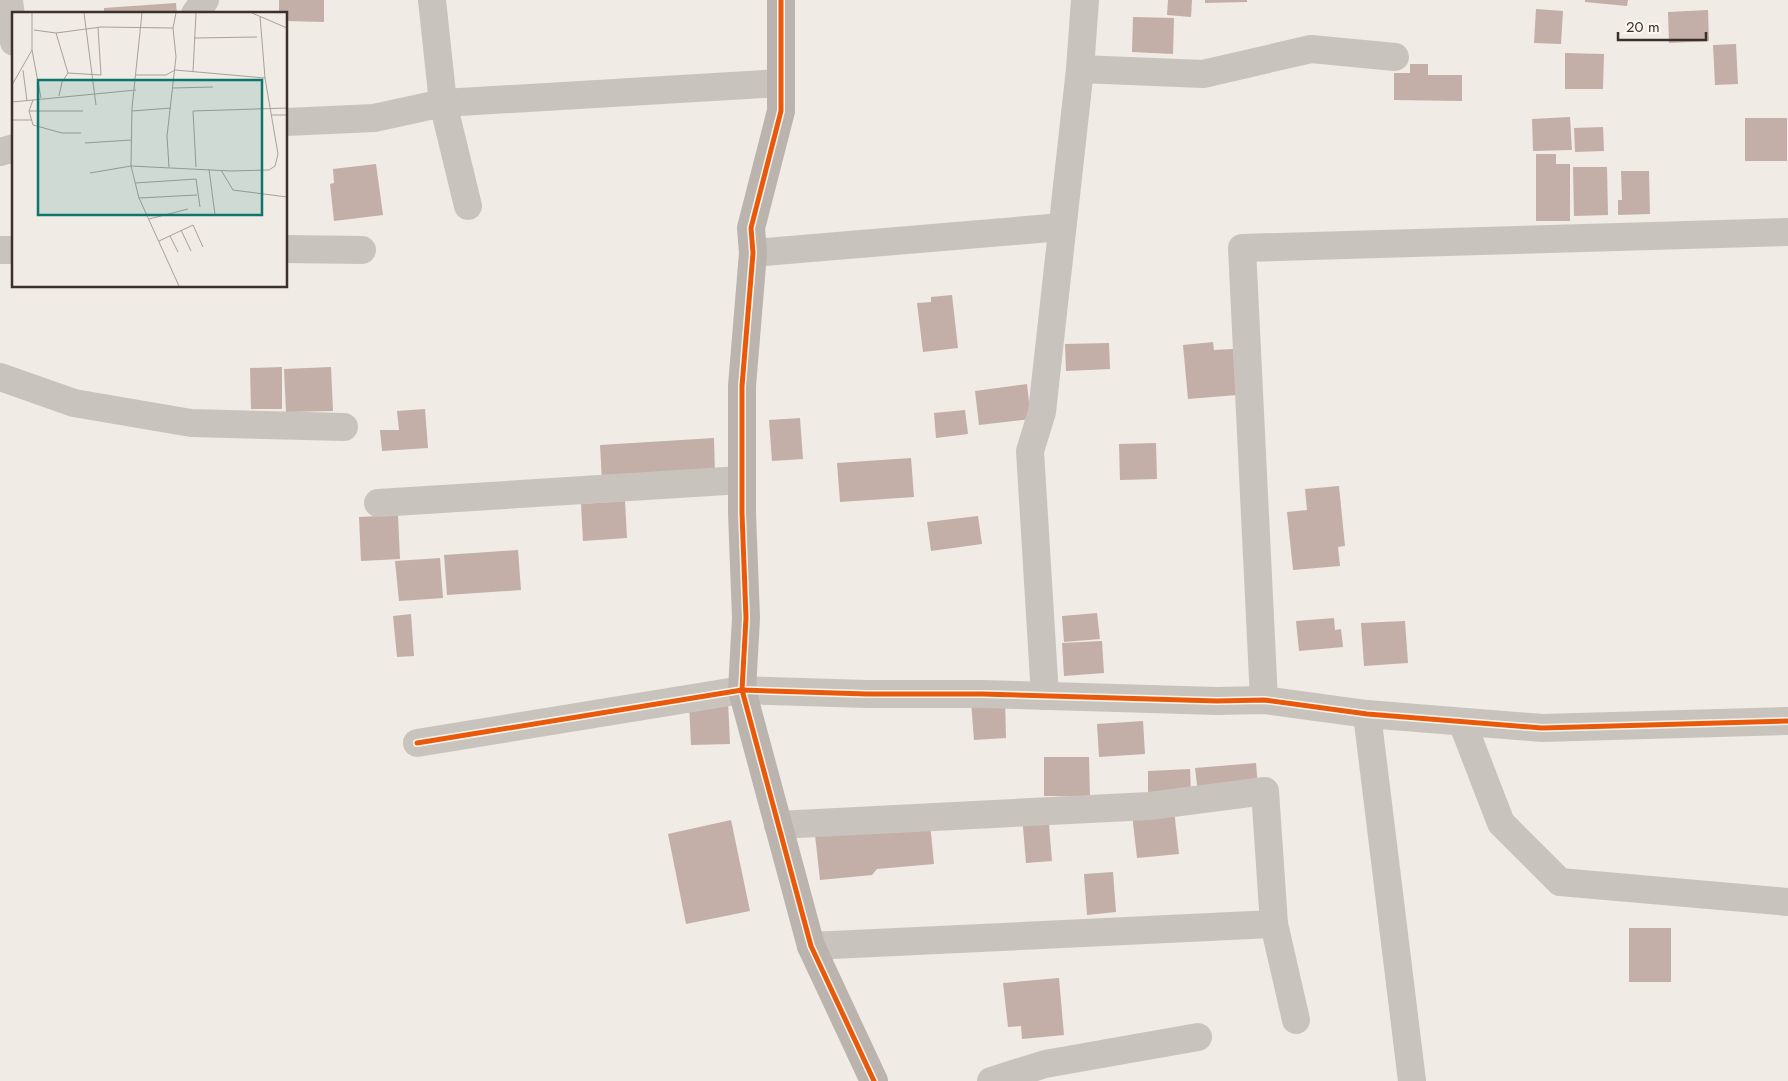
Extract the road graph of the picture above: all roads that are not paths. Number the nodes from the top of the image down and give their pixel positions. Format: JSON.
{"nodes":[{"id":1,"x":9,"y":0,"type":"edge"},
{"id":2,"x":205,"y":0,"type":"edge"},
{"id":3,"x":432,"y":0,"type":"edge"},
{"id":4,"x":781,"y":0,"type":"edge"},
{"id":5,"x":1085,"y":0,"type":"edge"},
{"id":6,"x":196,"y":12,"type":"edge"},
{"id":7,"x":12,"y":25,"type":"edge"},
{"id":8,"x":1395,"y":57,"type":"dead end"},
{"id":9,"x":1080,"y":69,"type":"junction"},
{"id":10,"x":781,"y":83,"type":"junction"},
{"id":11,"x":443,"y":103,"type":"junction"},
{"id":12,"x":288,"y":122,"type":"edge"},
{"id":13,"x":468,"y":206,"type":"dead end"},
{"id":14,"x":1062,"y":227,"type":"junction"},
{"id":15,"x":1788,"y":232,"type":"edge"},
{"id":16,"x":288,"y":249,"type":"edge"},
{"id":17,"x":362,"y":250,"type":"dead end"},
{"id":18,"x":753,"y":252,"type":"junction"},
{"id":19,"x":0,"y":377,"type":"edge"},
{"id":20,"x":344,"y":427,"type":"dead end"},
{"id":21,"x":742,"y":480,"type":"junction"},
{"id":22,"x":378,"y":503,"type":"dead end"},
{"id":23,"x":742,"y":690,"type":"junction"},
{"id":24,"x":1045,"y":696,"type":"junction"},
{"id":25,"x":1264,"y":700,"type":"junction"},
{"id":26,"x":1367,"y":714,"type":"junction"},
{"id":27,"x":1788,"y":721,"type":"edge"},
{"id":28,"x":1462,"y":722,"type":"junction"},
{"id":29,"x":417,"y":743,"type":"dead end"},
{"id":30,"x":778,"y":825,"type":"junction"},
{"id":31,"x":1788,"y":902,"type":"edge"},
{"id":32,"x":1274,"y":924,"type":"junction"},
{"id":33,"x":810,"y":946,"type":"junction"},
{"id":34,"x":1296,"y":1020,"type":"dead end"},
{"id":35,"x":1198,"y":1037,"type":"dead end"},
{"id":36,"x":874,"y":1081,"type":"edge"},
{"id":37,"x":991,"y":1081,"type":"edge"},
{"id":38,"x":1412,"y":1081,"type":"edge"}],
"edges":[{"from":1,"to":7,"type":"street"},
{"from":2,"to":6,"type":"street"},
{"from":3,"to":11,"type":"street"},
{"from":4,"to":10,"type":"street"},
{"from":5,"to":9,"type":"street"},
{"from":8,"to":9,"type":"street"},
{"from":9,"to":14,"type":"street"},
{"from":10,"to":11,"type":"street"},
{"from":10,"to":18,"type":"street"},
{"from":11,"to":12,"type":"street"},
{"from":11,"to":13,"type":"street"},
{"from":14,"to":18,"type":"street"},
{"from":14,"to":24,"type":"street"},
{"from":15,"to":25,"type":"street"},
{"from":16,"to":17,"type":"street"},
{"from":18,"to":21,"type":"street"},
{"from":19,"to":20,"type":"street"},
{"from":21,"to":22,"type":"street"},
{"from":21,"to":23,"type":"street"},
{"from":23,"to":24,"type":"street"},
{"from":23,"to":29,"type":"street"},
{"from":23,"to":30,"type":"street"},
{"from":24,"to":25,"type":"street"},
{"from":25,"to":26,"type":"street"},
{"from":26,"to":28,"type":"street"},
{"from":26,"to":38,"type":"street"},
{"from":27,"to":28,"type":"street"},
{"from":28,"to":31,"type":"street"},
{"from":30,"to":32,"type":"street"},
{"from":30,"to":33,"type":"street"},
{"from":32,"to":33,"type":"street"},
{"from":32,"to":34,"type":"street"},
{"from":33,"to":36,"type":"street"},
{"from":35,"to":37,"type":"street"}]}
